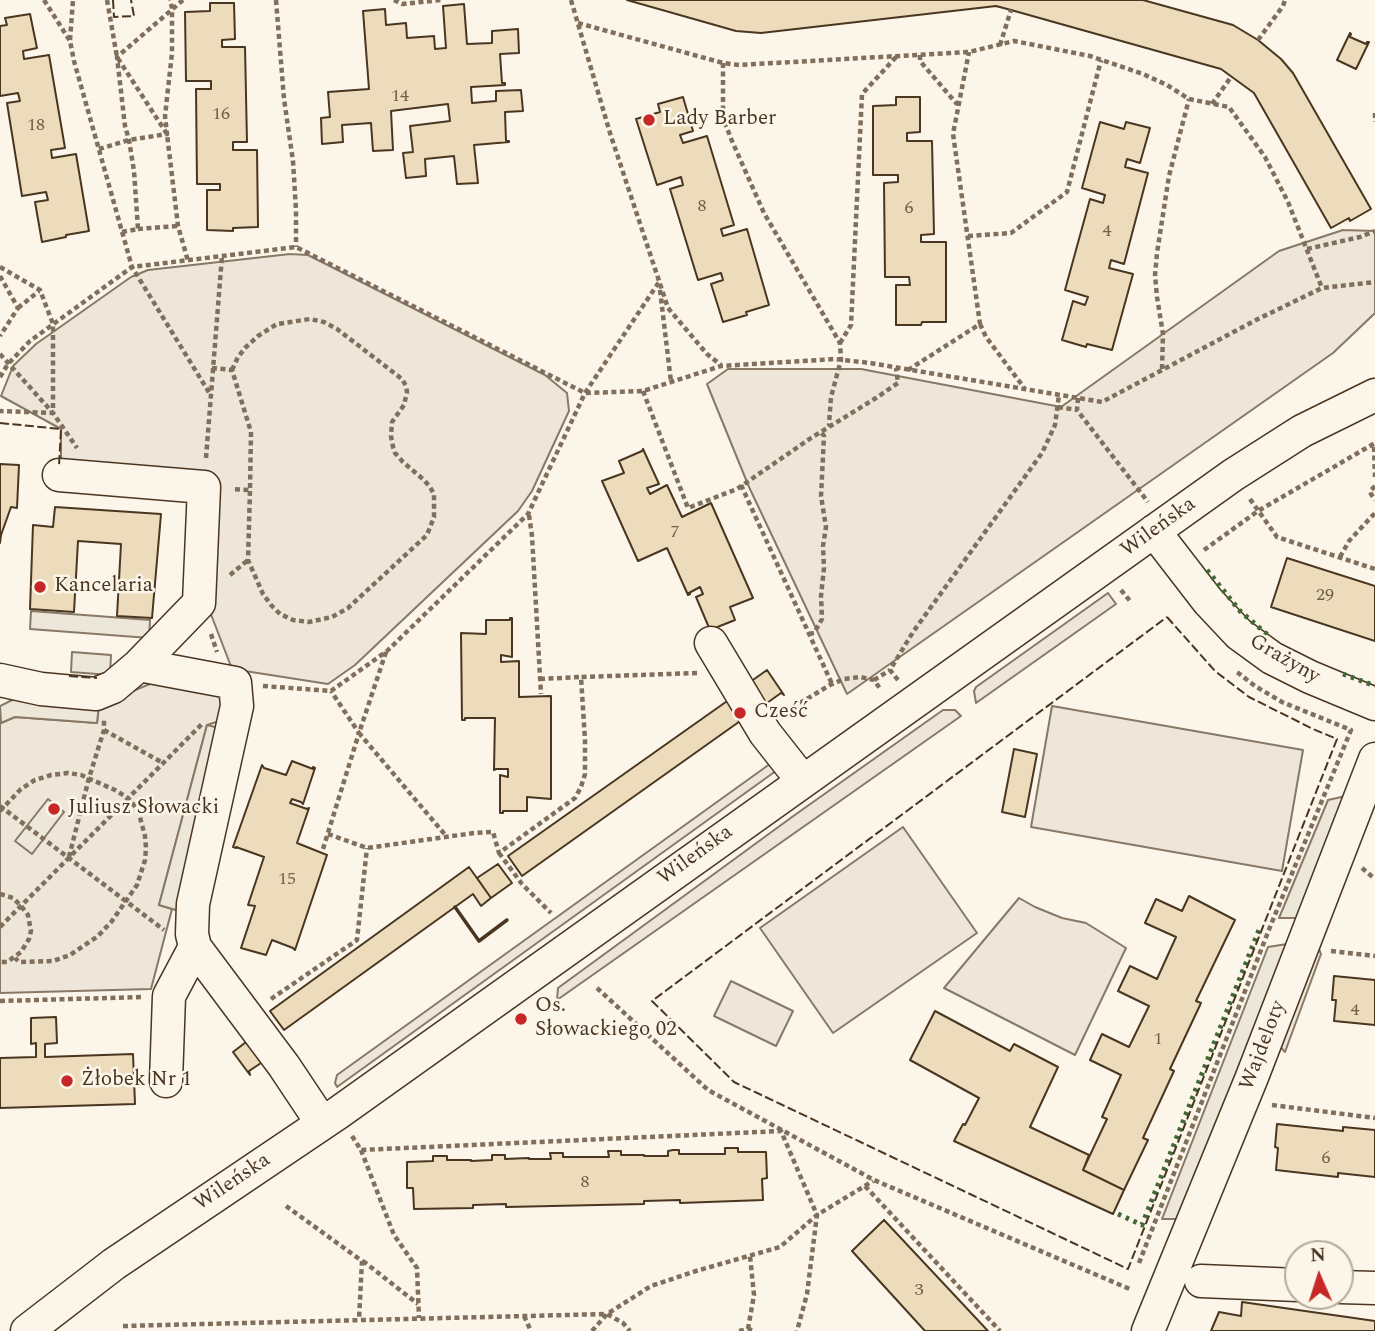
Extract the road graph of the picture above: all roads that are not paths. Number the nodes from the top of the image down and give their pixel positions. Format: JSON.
{"nodes":[{"id":1,"x":1375,"y":395,"type":"edge"},
{"id":2,"x":59,"y":475,"type":"dead end"},
{"id":3,"x":1152,"y":516,"type":"junction"},
{"id":4,"x":711,"y":643,"type":"dead end"},
{"id":5,"x":139,"y":665,"type":"junction"},
{"id":6,"x":0,"y":680,"type":"edge"},
{"id":7,"x":1375,"y":704,"type":"edge"},
{"id":8,"x":1375,"y":759,"type":"edge"},
{"id":9,"x":802,"y":780,"type":"junction"},
{"id":10,"x":195,"y":947,"type":"junction"},
{"id":11,"x":166,"y":1081,"type":"dead end"},
{"id":12,"x":336,"y":1128,"type":"junction"},
{"id":13,"x":1201,"y":1281,"type":"dead end"},
{"id":14,"x":1284,"y":1284,"type":"edge"},
{"id":15,"x":1354,"y":1287,"type":"edge"},
{"id":16,"x":1375,"y":1288,"type":"edge"},
{"id":17,"x":27,"y":1331,"type":"edge"},
{"id":18,"x":1148,"y":1331,"type":"edge"}],
"edges":[{"from":1,"to":3,"type":"street","name":"Wileńska"},
{"from":2,"to":5,"type":"street"},
{"from":3,"to":7,"type":"street","name":"Grażyny"},
{"from":3,"to":9,"type":"street","name":"Wileńska"},
{"from":4,"to":9,"type":"street"},
{"from":5,"to":6,"type":"street"},
{"from":5,"to":10,"type":"street"},
{"from":8,"to":18,"type":"street","name":"Wajdeloty"},
{"from":9,"to":12,"type":"street","name":"Wileńska"},
{"from":10,"to":11,"type":"street"},
{"from":10,"to":12,"type":"street"},
{"from":12,"to":17,"type":"street","name":"Wileńska"},
{"from":13,"to":14,"type":"street"},
{"from":15,"to":16,"type":"street"}]}
